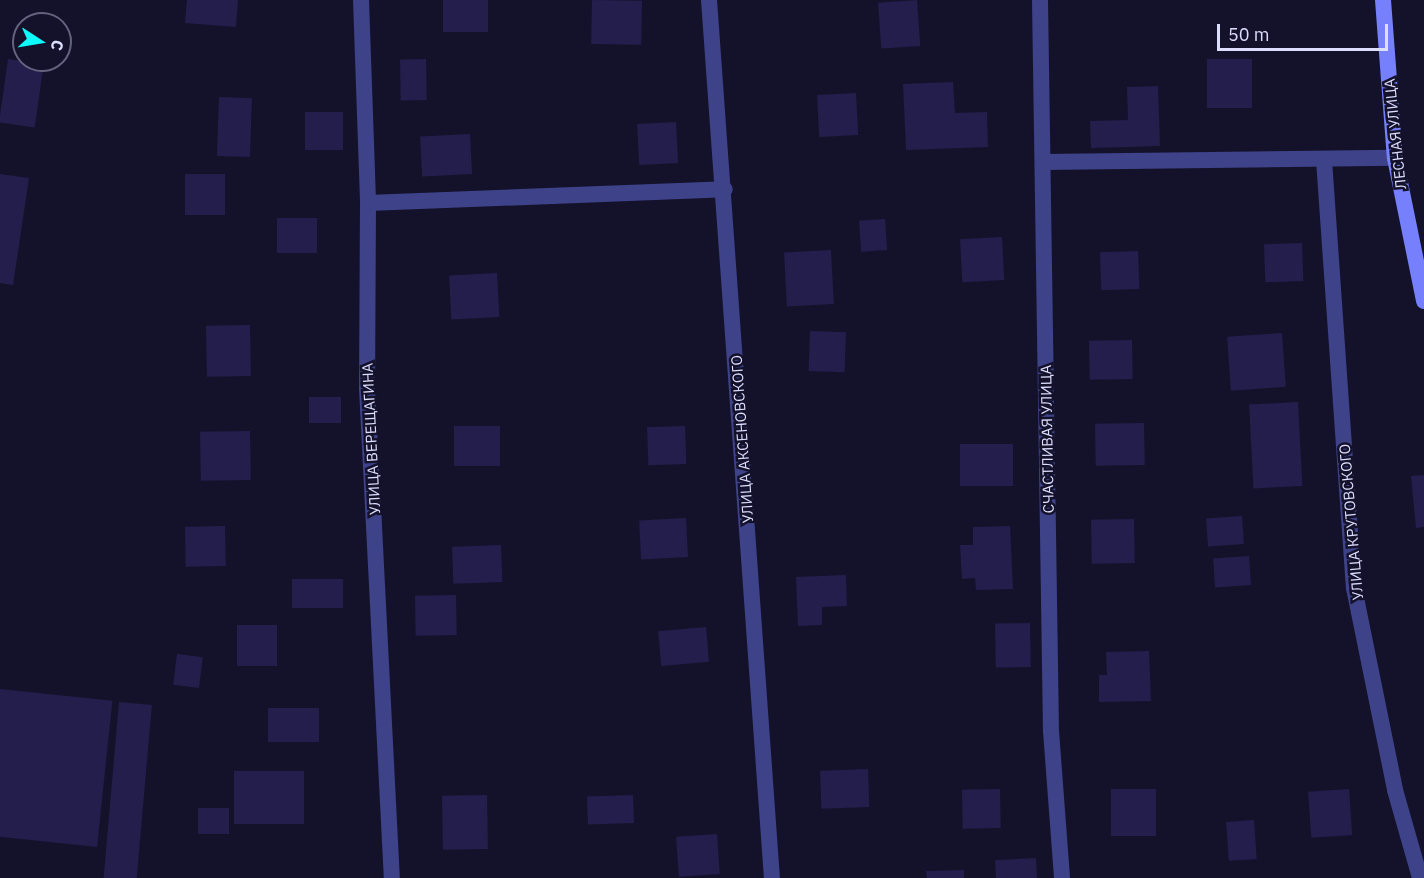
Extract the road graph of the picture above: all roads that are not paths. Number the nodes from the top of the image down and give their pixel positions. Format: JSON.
{"nodes":[{"id":1,"x":361,"y":0,"type":"edge"},
{"id":2,"x":709,"y":0,"type":"edge"},
{"id":3,"x":1040,"y":0,"type":"edge"},
{"id":4,"x":1383,"y":0,"type":"edge"},
{"id":5,"x":1395,"y":158,"type":"junction"},
{"id":6,"x":1324,"y":160,"type":"junction"},
{"id":7,"x":1043,"y":162,"type":"junction"},
{"id":8,"x":725,"y":189,"type":"junction"},
{"id":9,"x":368,"y":203,"type":"junction"},
{"id":10,"x":1424,"y":301,"type":"edge"},
{"id":11,"x":392,"y":878,"type":"edge"},
{"id":12,"x":772,"y":878,"type":"edge"},
{"id":13,"x":1062,"y":878,"type":"edge"},
{"id":14,"x":1420,"y":878,"type":"edge"}],
"edges":[{"from":1,"to":9,"type":"street","name":"УЛИЦА ВЕРЕЩАГИНА"},
{"from":2,"to":8,"type":"street","name":"УЛИЦА АКСЕНОВСКОГО"},
{"from":3,"to":7,"type":"street","name":"СЧАСТЛИВАЯ УЛИЦА"},
{"from":4,"to":5,"type":"main road","name":"ЛЕСНАЯ УЛИЦА"},
{"from":5,"to":6,"type":"street"},
{"from":5,"to":10,"type":"main road","name":"ЛЕСНАЯ УЛИЦА"},
{"from":6,"to":7,"type":"street"},
{"from":6,"to":14,"type":"street","name":"УЛИЦА КРУТОВСКОГО"},
{"from":7,"to":13,"type":"street","name":"СЧАСТЛИВАЯ УЛИЦА"},
{"from":8,"to":9,"type":"street"},
{"from":8,"to":12,"type":"street","name":"УЛИЦА АКСЕНОВСКОГО"},
{"from":9,"to":11,"type":"street","name":"УЛИЦА ВЕРЕЩАГИНА"}]}
